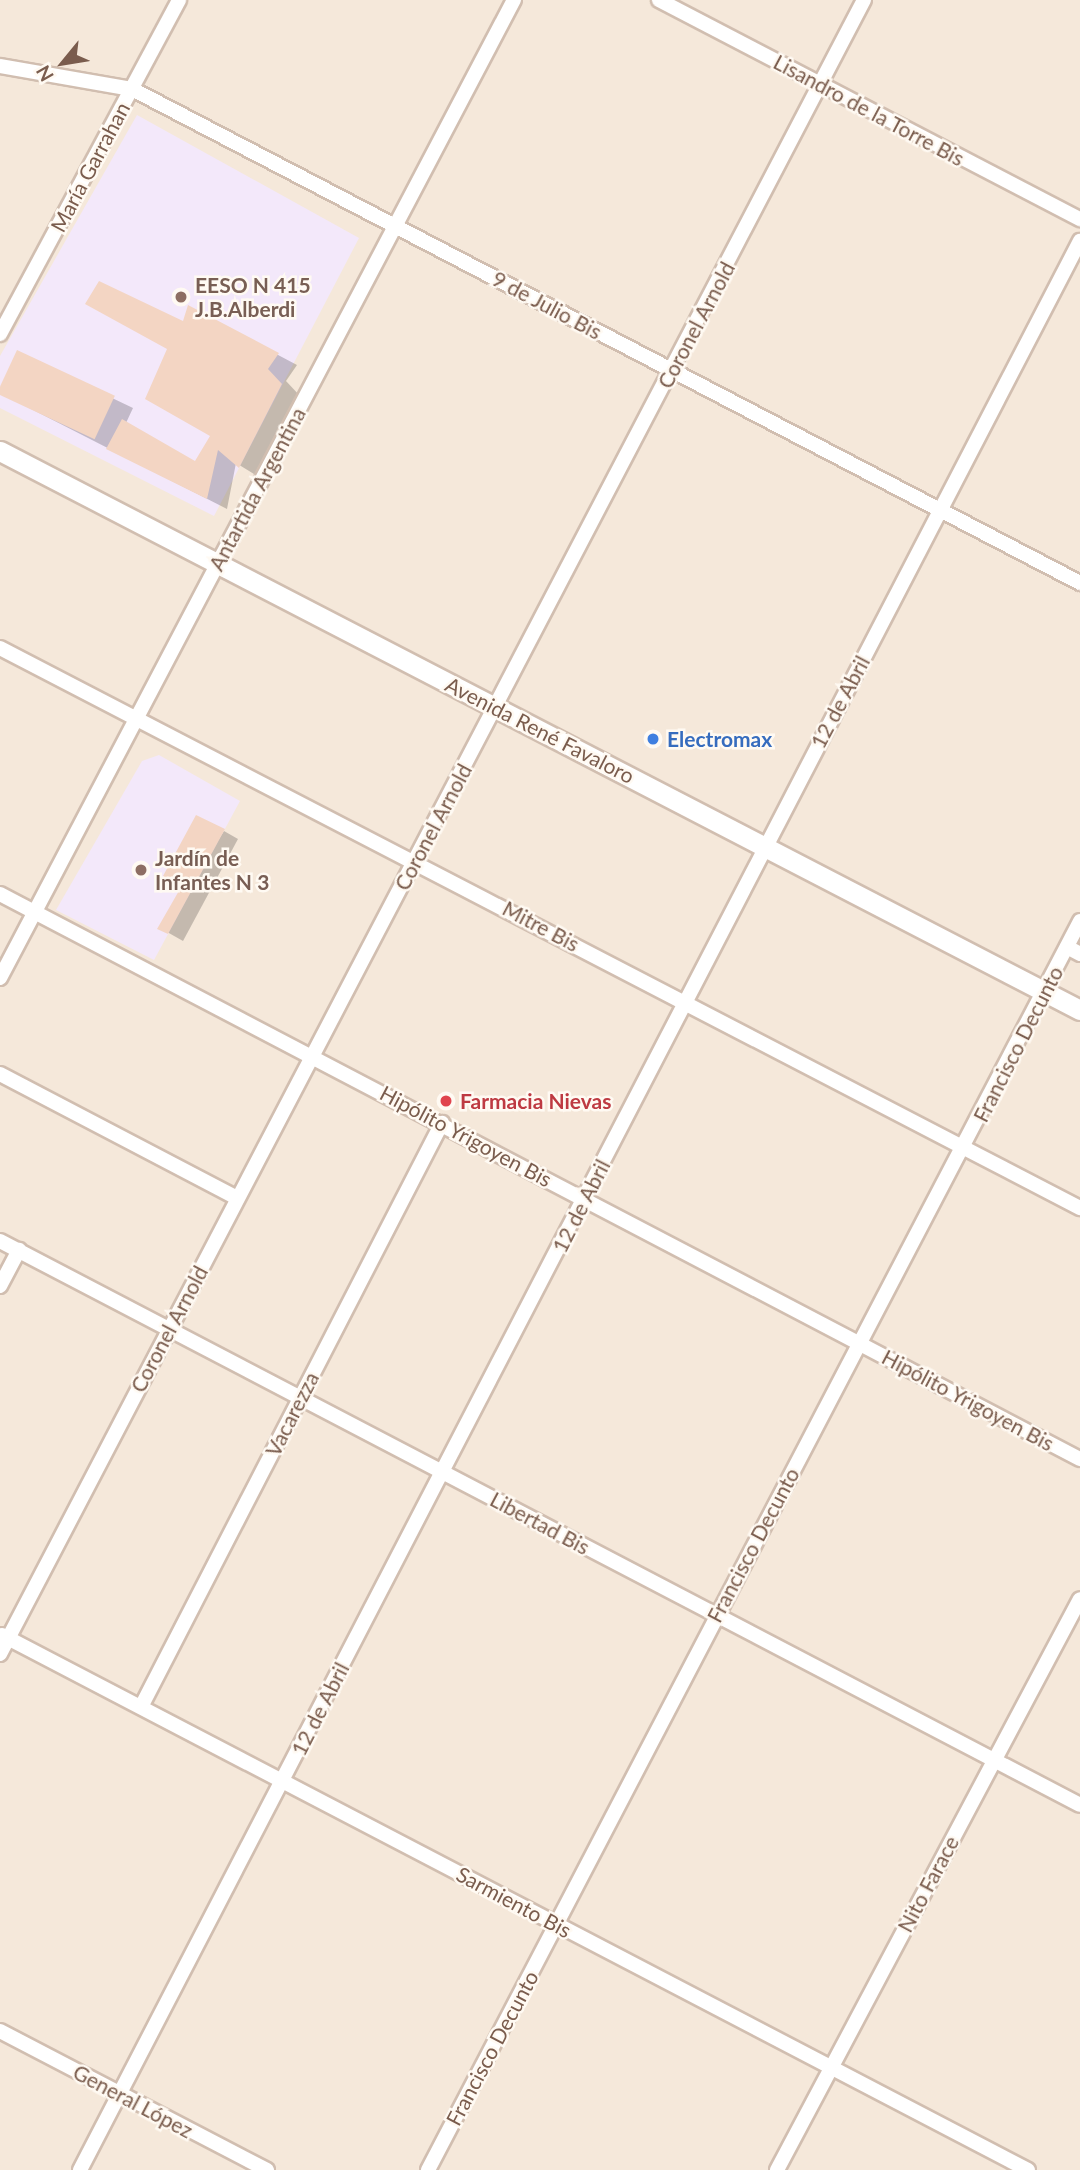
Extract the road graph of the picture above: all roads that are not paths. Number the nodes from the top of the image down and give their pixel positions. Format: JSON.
{"nodes":[{"id":1,"x":179,"y":0,"type":"edge"},
{"id":2,"x":514,"y":0,"type":"edge"},
{"id":3,"x":659,"y":0,"type":"edge"},
{"id":4,"x":864,"y":0,"type":"edge"},
{"id":5,"x":0,"y":66,"type":"edge"},
{"id":6,"x":822,"y":85,"type":"junction"},
{"id":7,"x":132,"y":89,"type":"junction"},
{"id":8,"x":1080,"y":219,"type":"edge"},
{"id":9,"x":396,"y":226,"type":"junction"},
{"id":10,"x":1080,"y":241,"type":"edge"},
{"id":11,"x":0,"y":334,"type":"edge"},
{"id":12,"x":672,"y":370,"type":"junction"},
{"id":13,"x":0,"y":451,"type":"edge"},
{"id":14,"x":942,"y":510,"type":"junction"},
{"id":15,"x":218,"y":563,"type":"junction"},
{"id":16,"x":1080,"y":583,"type":"edge"},
{"id":17,"x":0,"y":648,"type":"edge"},
{"id":18,"x":496,"y":707,"type":"junction"},
{"id":19,"x":137,"y":717,"type":"junction"},
{"id":20,"x":764,"y":846,"type":"junction"},
{"id":21,"x":416,"y":859,"type":"junction"},
{"id":22,"x":0,"y":894,"type":"edge"},
{"id":23,"x":35,"y":912,"type":"junction"},
{"id":24,"x":1080,"y":921,"type":"edge"},
{"id":25,"x":1073,"y":951,"type":"edge"},
{"id":26,"x":0,"y":978,"type":"edge"},
{"id":27,"x":1045,"y":992,"type":"junction"},
{"id":28,"x":683,"y":1001,"type":"junction"},
{"id":29,"x":1080,"y":1010,"type":"edge"},
{"id":30,"x":312,"y":1056,"type":"junction"},
{"id":31,"x":0,"y":1074,"type":"edge"},
{"id":32,"x":442,"y":1123,"type":"junction"},
{"id":33,"x":965,"y":1148,"type":"junction"},
{"id":34,"x":237,"y":1198,"type":"junction"},
{"id":35,"x":585,"y":1199,"type":"junction"},
{"id":36,"x":1080,"y":1208,"type":"edge"},
{"id":37,"x":0,"y":1241,"type":"edge"},
{"id":38,"x":19,"y":1250,"type":"junction"},
{"id":39,"x":0,"y":1286,"type":"edge"},
{"id":40,"x":169,"y":1329,"type":"junction"},
{"id":41,"x":863,"y":1345,"type":"junction"},
{"id":42,"x":300,"y":1397,"type":"junction"},
{"id":43,"x":1080,"y":1459,"type":"edge"},
{"id":44,"x":440,"y":1470,"type":"junction"},
{"id":45,"x":1080,"y":1599,"type":"edge"},
{"id":46,"x":716,"y":1614,"type":"junction"},
{"id":47,"x":4,"y":1636,"type":"edge"},
{"id":48,"x":0,"y":1654,"type":"edge"},
{"id":49,"x":142,"y":1705,"type":"junction"},
{"id":50,"x":994,"y":1760,"type":"junction"},
{"id":51,"x":284,"y":1781,"type":"junction"},
{"id":52,"x":1080,"y":1805,"type":"edge"},
{"id":53,"x":557,"y":1924,"type":"junction"},
{"id":54,"x":0,"y":2031,"type":"edge"},
{"id":55,"x":831,"y":2067,"type":"junction"},
{"id":56,"x":120,"y":2094,"type":"junction"},
{"id":57,"x":80,"y":2170,"type":"edge"},
{"id":58,"x":267,"y":2170,"type":"edge"},
{"id":59,"x":428,"y":2170,"type":"edge"},
{"id":60,"x":777,"y":2170,"type":"edge"},
{"id":61,"x":1028,"y":2170,"type":"edge"}],
"edges":[{"from":1,"to":7,"type":"street","name":"María Garrahan"},
{"from":2,"to":9,"type":"street","name":"Antartida Argentina"},
{"from":3,"to":6,"type":"street","name":"Lisandro de la Torre Bis"},
{"from":4,"to":6,"type":"street","name":"Coronel Arnold"},
{"from":5,"to":7,"type":"street","name":"9 de Julio Bis"},
{"from":6,"to":8,"type":"street","name":"Lisandro de la Torre Bis"},
{"from":6,"to":12,"type":"street","name":"Coronel Arnold"},
{"from":7,"to":9,"type":"street","name":"9 de Julio Bis"},
{"from":7,"to":11,"type":"street","name":"María Garrahan"},
{"from":9,"to":12,"type":"street","name":"9 de Julio Bis"},
{"from":9,"to":15,"type":"street","name":"Antartida Argentina"},
{"from":10,"to":14,"type":"street","name":"12 de Abril"},
{"from":12,"to":14,"type":"street","name":"9 de Julio Bis"},
{"from":12,"to":18,"type":"street","name":"Coronel Arnold"},
{"from":13,"to":15,"type":"main road","name":"Avenida René Favaloro"},
{"from":14,"to":16,"type":"street","name":"9 de Julio Bis"},
{"from":14,"to":20,"type":"street","name":"12 de Abril"},
{"from":15,"to":18,"type":"main road","name":"Avenida René Favaloro"},
{"from":15,"to":19,"type":"street","name":"Antartida Argentina"},
{"from":17,"to":19,"type":"street","name":"Mitre Bis"},
{"from":18,"to":20,"type":"main road","name":"Avenida René Favaloro"},
{"from":18,"to":21,"type":"street","name":"Coronel Arnold"},
{"from":19,"to":21,"type":"street","name":"Mitre Bis"},
{"from":19,"to":23,"type":"street","name":"Antartida Argentina"},
{"from":20,"to":27,"type":"main road","name":"Avenida René Favaloro"},
{"from":20,"to":28,"type":"street","name":"12 de Abril"},
{"from":21,"to":28,"type":"street","name":"Mitre Bis"},
{"from":21,"to":30,"type":"street","name":"Coronel Arnold"},
{"from":22,"to":23,"type":"street","name":"Hipólito Yrigoyen Bis"},
{"from":23,"to":26,"type":"street","name":"Antartida Argentina"},
{"from":23,"to":30,"type":"street","name":"Hipólito Yrigoyen Bis"},
{"from":24,"to":25,"type":"street","name":"Francisco Decunto"},
{"from":25,"to":27,"type":"street","name":"Francisco Decunto"},
{"from":27,"to":29,"type":"main road","name":"Avenida René Favaloro"},
{"from":27,"to":33,"type":"street","name":"Francisco Decunto"},
{"from":28,"to":33,"type":"street","name":"Mitre Bis"},
{"from":28,"to":35,"type":"street","name":"12 de Abril"},
{"from":30,"to":32,"type":"street","name":"Hipólito Yrigoyen Bis"},
{"from":30,"to":34,"type":"street","name":"Coronel Arnold"},
{"from":31,"to":34,"type":"street"},
{"from":32,"to":35,"type":"street","name":"Hipólito Yrigoyen Bis"},
{"from":32,"to":42,"type":"street","name":"Vacarezza"},
{"from":33,"to":36,"type":"street","name":"Mitre Bis"},
{"from":33,"to":41,"type":"street","name":"Francisco Decunto"},
{"from":34,"to":40,"type":"street","name":"Coronel Arnold"},
{"from":35,"to":41,"type":"street","name":"Hipólito Yrigoyen Bis"},
{"from":35,"to":44,"type":"street","name":"12 de Abril"},
{"from":37,"to":38,"type":"street","name":"Libertad Bis"},
{"from":38,"to":39,"type":"street"},
{"from":38,"to":40,"type":"street","name":"Libertad Bis"},
{"from":40,"to":42,"type":"street","name":"Libertad Bis"},
{"from":40,"to":47,"type":"street","name":"Coronel Arnold"},
{"from":41,"to":43,"type":"street","name":"Hipólito Yrigoyen Bis"},
{"from":41,"to":46,"type":"street","name":"Francisco Decunto"},
{"from":42,"to":44,"type":"street","name":"Libertad Bis"},
{"from":42,"to":49,"type":"street","name":"Vacarezza"},
{"from":44,"to":46,"type":"street","name":"Libertad Bis"},
{"from":44,"to":51,"type":"street","name":"12 de Abril"},
{"from":45,"to":50,"type":"street","name":"Nito Farace"},
{"from":46,"to":50,"type":"street","name":"Libertad Bis"},
{"from":46,"to":53,"type":"street","name":"Francisco Decunto"},
{"from":47,"to":48,"type":"street","name":"Coronel Arnold"},
{"from":47,"to":49,"type":"street","name":"Sarmiento Bis"},
{"from":49,"to":51,"type":"street","name":"Sarmiento Bis"},
{"from":50,"to":52,"type":"street","name":"Libertad Bis"},
{"from":50,"to":55,"type":"street","name":"Nito Farace"},
{"from":51,"to":53,"type":"street","name":"Sarmiento Bis"},
{"from":51,"to":56,"type":"street","name":"12 de Abril"},
{"from":53,"to":55,"type":"street","name":"Sarmiento Bis"},
{"from":53,"to":59,"type":"street","name":"Francisco Decunto"},
{"from":54,"to":56,"type":"street","name":"General López"},
{"from":55,"to":60,"type":"street","name":"Nito Farace"},
{"from":55,"to":61,"type":"street","name":"Sarmiento Bis"},
{"from":56,"to":57,"type":"street","name":"12 de Abril"},
{"from":56,"to":58,"type":"street","name":"General López"}]}
